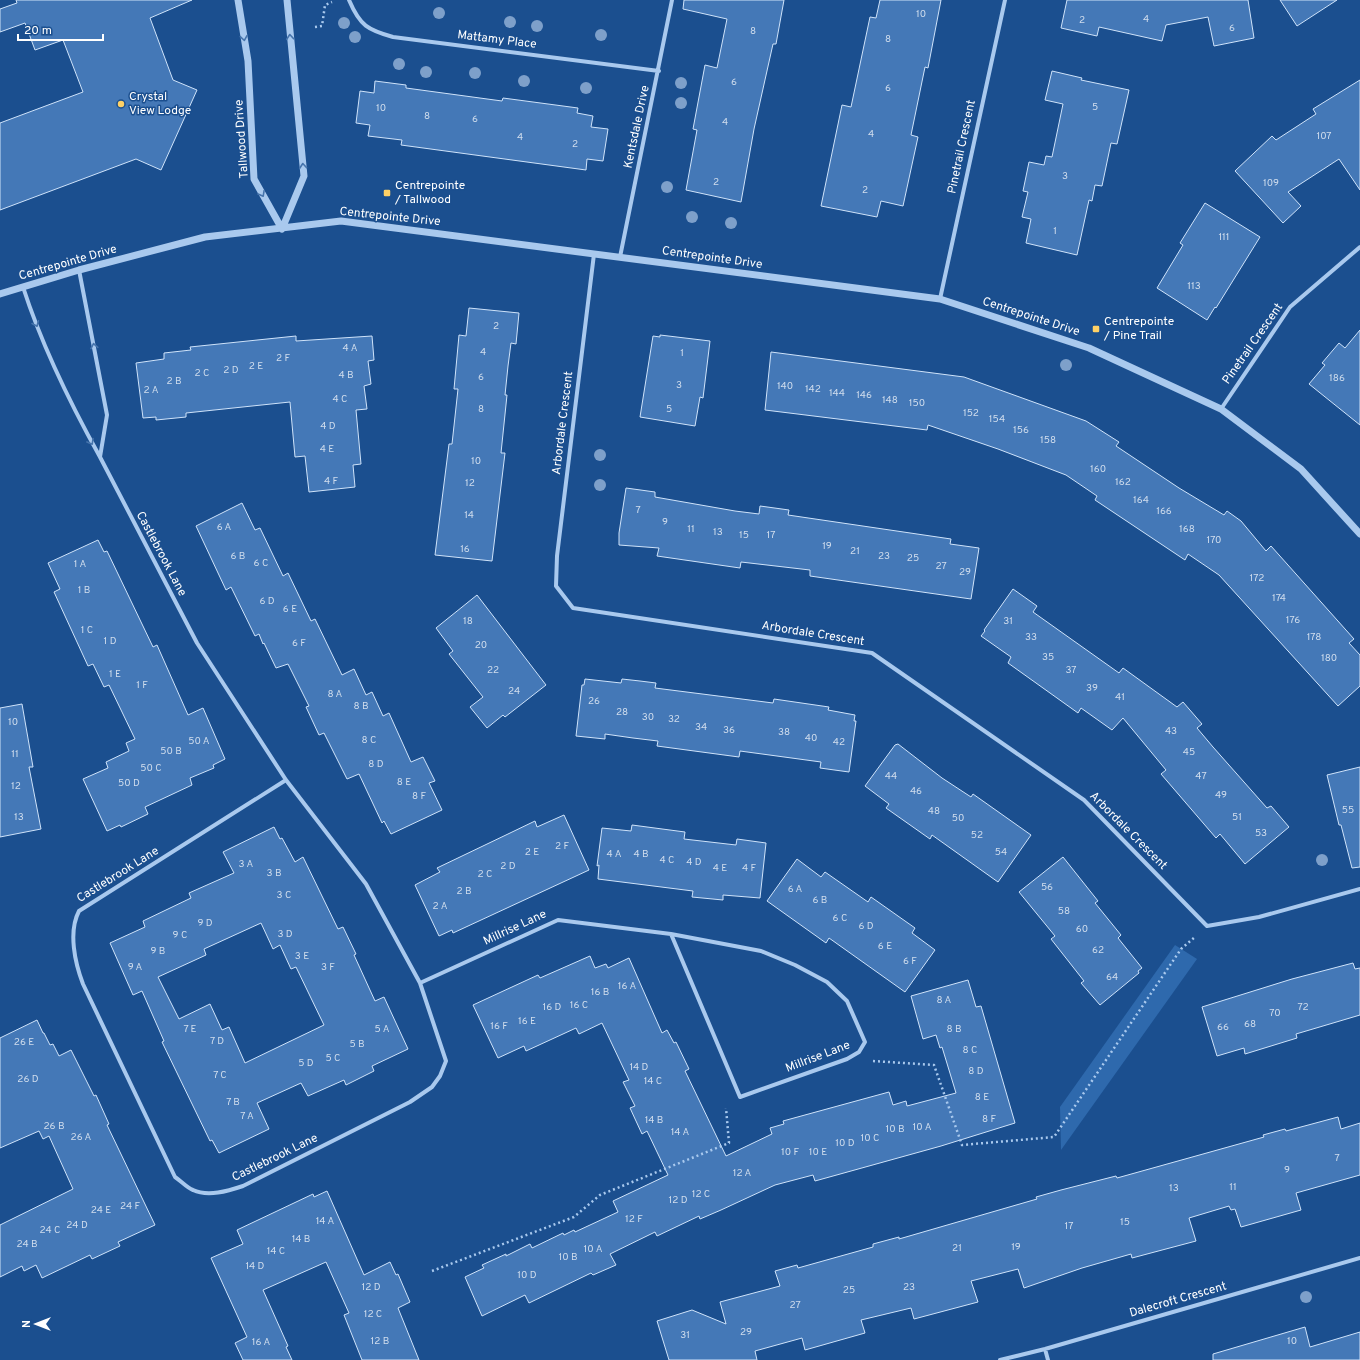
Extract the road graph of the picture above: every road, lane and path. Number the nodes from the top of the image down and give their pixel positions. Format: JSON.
{"nodes":[{"id":1,"x":238,"y":0,"type":"edge"},
{"id":2,"x":287,"y":0,"type":"edge"},
{"id":3,"x":336,"y":0,"type":"edge"},
{"id":4,"x":349,"y":0,"type":"edge"},
{"id":5,"x":672,"y":0,"type":"edge"},
{"id":6,"x":1005,"y":0,"type":"edge"},
{"id":7,"x":315,"y":27,"type":"dead end"},
{"id":8,"x":659,"y":71,"type":"junction"},
{"id":9,"x":282,"y":229,"type":"junction"},
{"id":10,"x":1360,"y":247,"type":"edge"},
{"id":11,"x":594,"y":254,"type":"junction"},
{"id":12,"x":620,"y":257,"type":"junction"},
{"id":13,"x":80,"y":270,"type":"junction"},
{"id":14,"x":23,"y":287,"type":"junction"},
{"id":15,"x":0,"y":294,"type":"edge"},
{"id":16,"x":940,"y":299,"type":"junction"},
{"id":17,"x":1221,"y":409,"type":"junction"},
{"id":18,"x":100,"y":456,"type":"junction"},
{"id":19,"x":1360,"y":534,"type":"edge"},
{"id":20,"x":286,"y":780,"type":"junction"},
{"id":21,"x":1360,"y":889,"type":"edge"},
{"id":22,"x":1207,"y":926,"type":"junction"},
{"id":23,"x":671,"y":934,"type":"junction"},
{"id":24,"x":420,"y":983,"type":"junction"},
{"id":25,"x":847,"y":1059,"type":"junction"},
{"id":26,"x":740,"y":1097,"type":"junction"},
{"id":27,"x":1360,"y":1258,"type":"edge"},
{"id":28,"x":432,"y":1271,"type":"dead end"},
{"id":29,"x":1045,"y":1349,"type":"junction"},
{"id":30,"x":1000,"y":1360,"type":"edge"},
{"id":31,"x":1048,"y":1360,"type":"edge"}],
"edges":[{"from":1,"to":9,"type":"street","name":"Tallwood Drive","one_way":true},
{"from":9,"to":2,"type":"street","one_way":true},
{"from":3,"to":7,"type":"path"},
{"from":4,"to":8,"type":"street","name":"Mattamy Place"},
{"from":5,"to":8,"type":"street","name":"Kentsdale Drive"},
{"from":6,"to":16,"type":"street","name":"Pinetrail Crescent"},
{"from":8,"to":12,"type":"street","name":"Kentsdale Drive"},
{"from":9,"to":11,"type":"street","name":"Centrepointe Drive"},
{"from":9,"to":13,"type":"street","name":"Centrepointe Drive"},
{"from":10,"to":17,"type":"street","name":"Pinetrail Crescent"},
{"from":11,"to":12,"type":"street","name":"Centrepointe Drive"},
{"from":11,"to":22,"type":"street","name":"Arbordale Crescent"},
{"from":12,"to":16,"type":"street","name":"Centrepointe Drive"},
{"from":13,"to":14,"type":"street","name":"Centrepointe Drive"},
{"from":18,"to":13,"type":"street","one_way":true},
{"from":14,"to":15,"type":"street","name":"Centrepointe Drive"},
{"from":14,"to":18,"type":"street","name":"Castlebrook Lane","one_way":true},
{"from":16,"to":17,"type":"street","name":"Centrepointe Drive"},
{"from":17,"to":19,"type":"street","name":"Centrepointe Drive"},
{"from":18,"to":20,"type":"street","name":"Castlebrook Lane"},
{"from":20,"to":24,"type":"street","name":"Castlebrook Lane"},
{"from":20,"to":24,"type":"street","name":"Castlebrook Lane"},
{"from":21,"to":22,"type":"street"},
{"from":22,"to":25,"type":"path"},
{"from":23,"to":24,"type":"street","name":"Millrise Lane"},
{"from":23,"to":25,"type":"street","name":"Millrise Lane"},
{"from":23,"to":26,"type":"street"},
{"from":25,"to":26,"type":"street","name":"Millrise Lane"},
{"from":26,"to":28,"type":"path"},
{"from":27,"to":29,"type":"street","name":"Dalecroft Crescent"},
{"from":29,"to":30,"type":"street","name":"Dalecroft Crescent"},
{"from":29,"to":31,"type":"street"}]}
